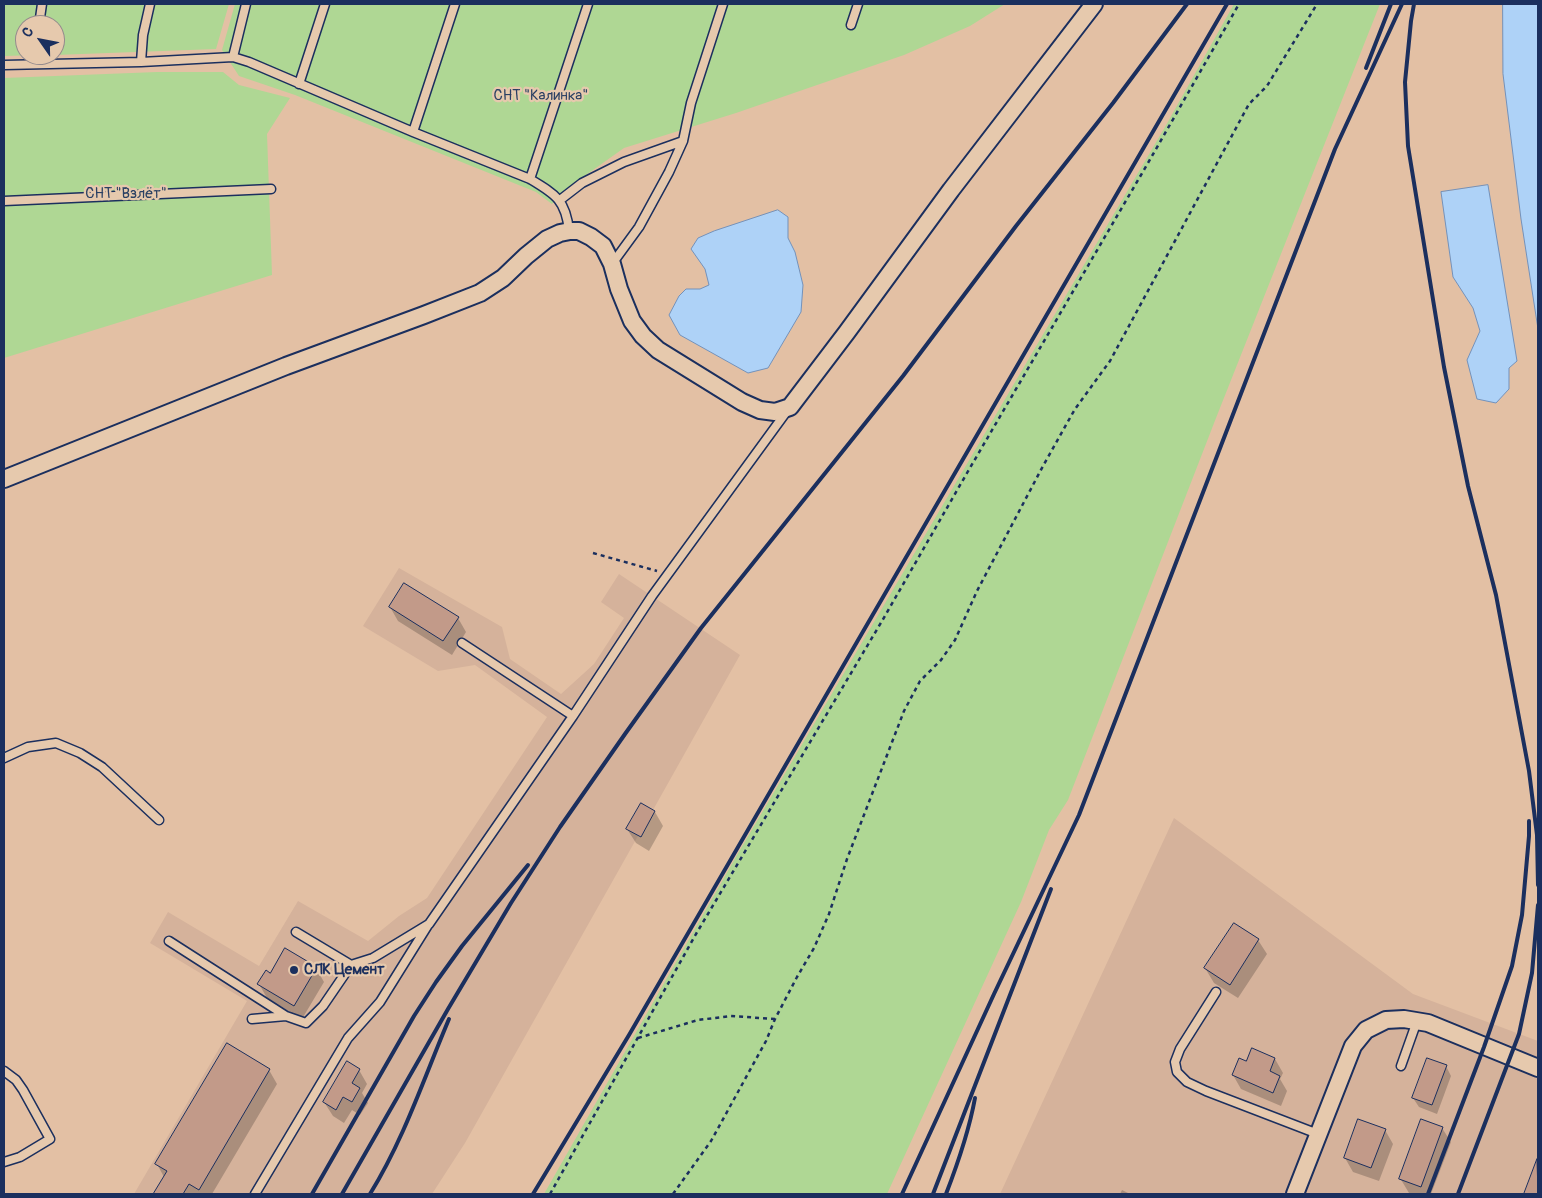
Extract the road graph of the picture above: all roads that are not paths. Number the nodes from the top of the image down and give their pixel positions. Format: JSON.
{"nodes":[{"id":1,"x":150,"y":4,"type":"edge"},
{"id":2,"x":246,"y":4,"type":"edge"},
{"id":3,"x":325,"y":4,"type":"edge"},
{"id":4,"x":455,"y":4,"type":"edge"},
{"id":5,"x":588,"y":4,"type":"edge"},
{"id":6,"x":723,"y":4,"type":"edge"},
{"id":7,"x":858,"y":4,"type":"edge"},
{"id":8,"x":1094,"y":4,"type":"edge"},
{"id":9,"x":852,"y":25,"type":"dead end"},
{"id":10,"x":233,"y":57,"type":"junction"},
{"id":11,"x":141,"y":62,"type":"junction"},
{"id":12,"x":65,"y":64,"type":"edge"},
{"id":13,"x":33,"y":65,"type":"edge"},
{"id":14,"x":4,"y":66,"type":"edge"},
{"id":15,"x":299,"y":84,"type":"junction"},
{"id":16,"x":413,"y":132,"type":"junction"},
{"id":17,"x":683,"y":141,"type":"junction"},
{"id":18,"x":530,"y":179,"type":"junction"},
{"id":19,"x":271,"y":189,"type":"dead end"},
{"id":20,"x":560,"y":200,"type":"junction"},
{"id":21,"x":4,"y":201,"type":"edge"},
{"id":22,"x":570,"y":232,"type":"junction"},
{"id":23,"x":612,"y":264,"type":"junction"},
{"id":24,"x":790,"y":407,"type":"junction"},
{"id":25,"x":4,"y":479,"type":"edge"},
{"id":26,"x":462,"y":643,"type":"dead end"},
{"id":27,"x":573,"y":716,"type":"junction"},
{"id":28,"x":4,"y":758,"type":"edge"},
{"id":29,"x":159,"y":820,"type":"dead end"},
{"id":30,"x":429,"y":924,"type":"junction"},
{"id":31,"x":296,"y":932,"type":"dead end"},
{"id":32,"x":169,"y":941,"type":"dead end"},
{"id":33,"x":351,"y":965,"type":"junction"},
{"id":34,"x":1216,"y":992,"type":"dead end"},
{"id":35,"x":286,"y":1016,"type":"junction"},
{"id":36,"x":252,"y":1019,"type":"dead end"},
{"id":37,"x":1417,"y":1021,"type":"junction"},
{"id":38,"x":1401,"y":1066,"type":"dead end"},
{"id":39,"x":1538,"y":1068,"type":"edge"},
{"id":40,"x":4,"y":1071,"type":"edge"},
{"id":41,"x":1318,"y":1134,"type":"junction"},
{"id":42,"x":4,"y":1162,"type":"edge"},
{"id":43,"x":255,"y":1194,"type":"edge"},
{"id":44,"x":1295,"y":1194,"type":"edge"}],
"edges":[{"from":1,"to":11,"type":"lane"},
{"from":2,"to":10,"type":"lane"},
{"from":3,"to":15,"type":"lane"},
{"from":4,"to":16,"type":"lane"},
{"from":5,"to":18,"type":"lane"},
{"from":6,"to":17,"type":"lane"},
{"from":7,"to":9,"type":"lane"},
{"from":8,"to":24,"type":"street"},
{"from":10,"to":11,"type":"lane"},
{"from":10,"to":15,"type":"lane"},
{"from":11,"to":12,"type":"lane"},
{"from":13,"to":14,"type":"lane"},
{"from":15,"to":16,"type":"lane"},
{"from":16,"to":18,"type":"lane"},
{"from":17,"to":20,"type":"lane"},
{"from":17,"to":23,"type":"lane"},
{"from":18,"to":20,"type":"lane"},
{"from":19,"to":21,"type":"lane"},
{"from":20,"to":22,"type":"lane"},
{"from":22,"to":23,"type":"street"},
{"from":22,"to":25,"type":"street"},
{"from":23,"to":24,"type":"street"},
{"from":24,"to":27,"type":"lane"},
{"from":26,"to":27,"type":"lane"},
{"from":27,"to":30,"type":"lane"},
{"from":28,"to":29,"type":"lane"},
{"from":30,"to":33,"type":"lane"},
{"from":30,"to":43,"type":"lane"},
{"from":31,"to":33,"type":"lane"},
{"from":32,"to":35,"type":"lane"},
{"from":33,"to":35,"type":"lane"},
{"from":34,"to":41,"type":"lane"},
{"from":35,"to":36,"type":"lane"},
{"from":37,"to":38,"type":"lane"},
{"from":37,"to":39,"type":"street"},
{"from":37,"to":41,"type":"street"},
{"from":40,"to":42,"type":"lane"},
{"from":41,"to":44,"type":"street"}]}
